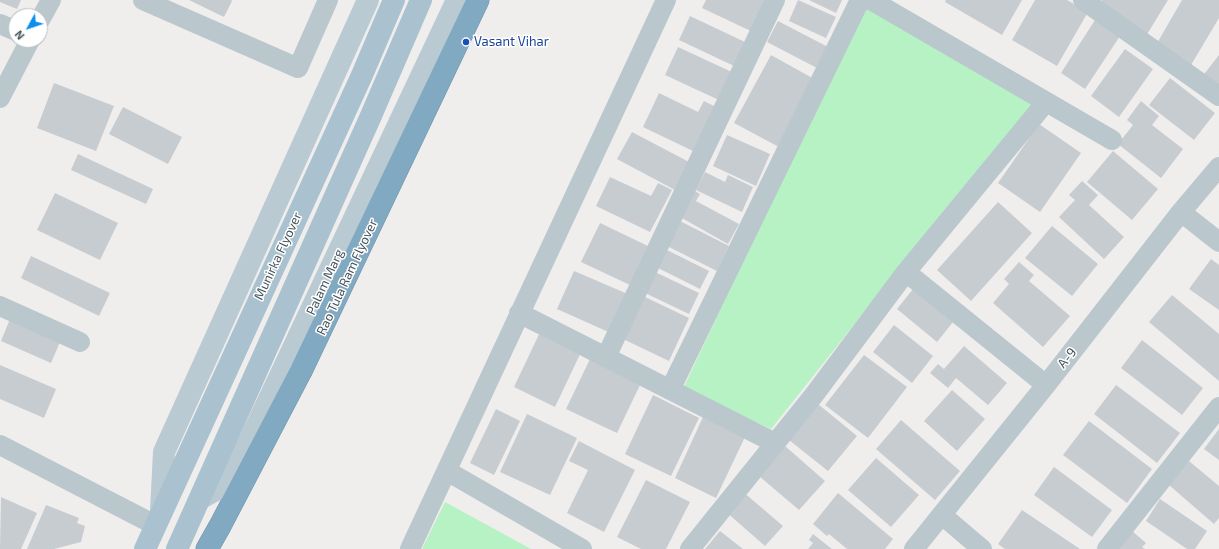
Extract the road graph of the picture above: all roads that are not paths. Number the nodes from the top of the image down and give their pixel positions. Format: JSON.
{"nodes":[{"id":1,"x":143,"y":0,"type":"edge"},
{"id":2,"x":328,"y":0,"type":"edge"},
{"id":3,"x":368,"y":0,"type":"edge"},
{"id":4,"x":394,"y":0,"type":"edge"},
{"id":5,"x":421,"y":0,"type":"edge"},
{"id":6,"x":457,"y":0,"type":"edge"},
{"id":7,"x":478,"y":0,"type":"edge"},
{"id":8,"x":666,"y":0,"type":"edge"},
{"id":9,"x":775,"y":0,"type":"edge"},
{"id":10,"x":862,"y":0,"type":"edge"},
{"id":11,"x":871,"y":0,"type":"edge"},
{"id":12,"x":1083,"y":0,"type":"edge"},
{"id":13,"x":26,"y":48,"type":"edge"},
{"id":14,"x":1219,"y":96,"type":"edge"},
{"id":15,"x":0,"y":98,"type":"edge"},
{"id":16,"x":1046,"y":102,"type":"junction"},
{"id":17,"x":1112,"y":140,"type":"dead end"},
{"id":18,"x":1219,"y":167,"type":"edge"},
{"id":19,"x":1181,"y":212,"type":"junction"},
{"id":20,"x":1219,"y":242,"type":"edge"},
{"id":21,"x":906,"y":272,"type":"junction"},
{"id":22,"x":0,"y":306,"type":"edge"},
{"id":23,"x":519,"y":313,"type":"junction"},
{"id":24,"x":80,"y":342,"type":"dead end"},
{"id":25,"x":606,"y":357,"type":"junction"},
{"id":26,"x":1046,"y":385,"type":"junction"},
{"id":27,"x":670,"y":390,"type":"junction"},
{"id":28,"x":1219,"y":407,"type":"edge"},
{"id":29,"x":775,"y":443,"type":"junction"},
{"id":30,"x":0,"y":445,"type":"edge"},
{"id":31,"x":447,"y":471,"type":"junction"},
{"id":32,"x":200,"y":498,"type":"junction"},
{"id":33,"x":942,"y":514,"type":"junction"},
{"id":34,"x":158,"y":518,"type":"junction"},
{"id":35,"x":145,"y":549,"type":"edge"},
{"id":36,"x":177,"y":549,"type":"edge"},
{"id":37,"x":207,"y":549,"type":"edge"},
{"id":38,"x":410,"y":549,"type":"edge"},
{"id":39,"x":582,"y":549,"type":"edge"},
{"id":40,"x":690,"y":549,"type":"edge"},
{"id":41,"x":914,"y":549,"type":"edge"},
{"id":42,"x":982,"y":549,"type":"edge"},
{"id":43,"x":1107,"y":549,"type":"edge"}],
"edges":[{"from":1,"to":2,"type":"street"},
{"from":3,"to":34,"type":"main road"},
{"from":4,"to":34,"type":"main road","name":"Munirka Flyover"},
{"from":5,"to":32,"type":"main road","name":"Munirka Flyover"},
{"from":6,"to":32,"type":"main road","name":"Palam Marg"},
{"from":7,"to":37,"type":"highway","name":"Rao Tula Ram Flyover"},
{"from":8,"to":23,"type":"street"},
{"from":9,"to":25,"type":"street"},
{"from":10,"to":27,"type":"street"},
{"from":11,"to":16,"type":"street"},
{"from":12,"to":14,"type":"street"},
{"from":13,"to":15,"type":"street"},
{"from":16,"to":17,"type":"street"},
{"from":16,"to":21,"type":"street"},
{"from":18,"to":19,"type":"street","name":"A-9"},
{"from":19,"to":20,"type":"street"},
{"from":19,"to":26,"type":"street","name":"A-9"},
{"from":21,"to":26,"type":"street"},
{"from":21,"to":29,"type":"street"},
{"from":22,"to":24,"type":"street"},
{"from":23,"to":25,"type":"street"},
{"from":23,"to":31,"type":"street"},
{"from":25,"to":27,"type":"street"},
{"from":26,"to":33,"type":"street","name":"A-9"},
{"from":27,"to":29,"type":"street"},
{"from":28,"to":43,"type":"street"},
{"from":29,"to":40,"type":"street"},
{"from":30,"to":34,"type":"street"},
{"from":31,"to":38,"type":"street"},
{"from":31,"to":39,"type":"street"},
{"from":32,"to":36,"type":"main road"},
{"from":33,"to":41,"type":"street","name":"A-9"},
{"from":33,"to":42,"type":"street"},
{"from":34,"to":35,"type":"main road"}]}
